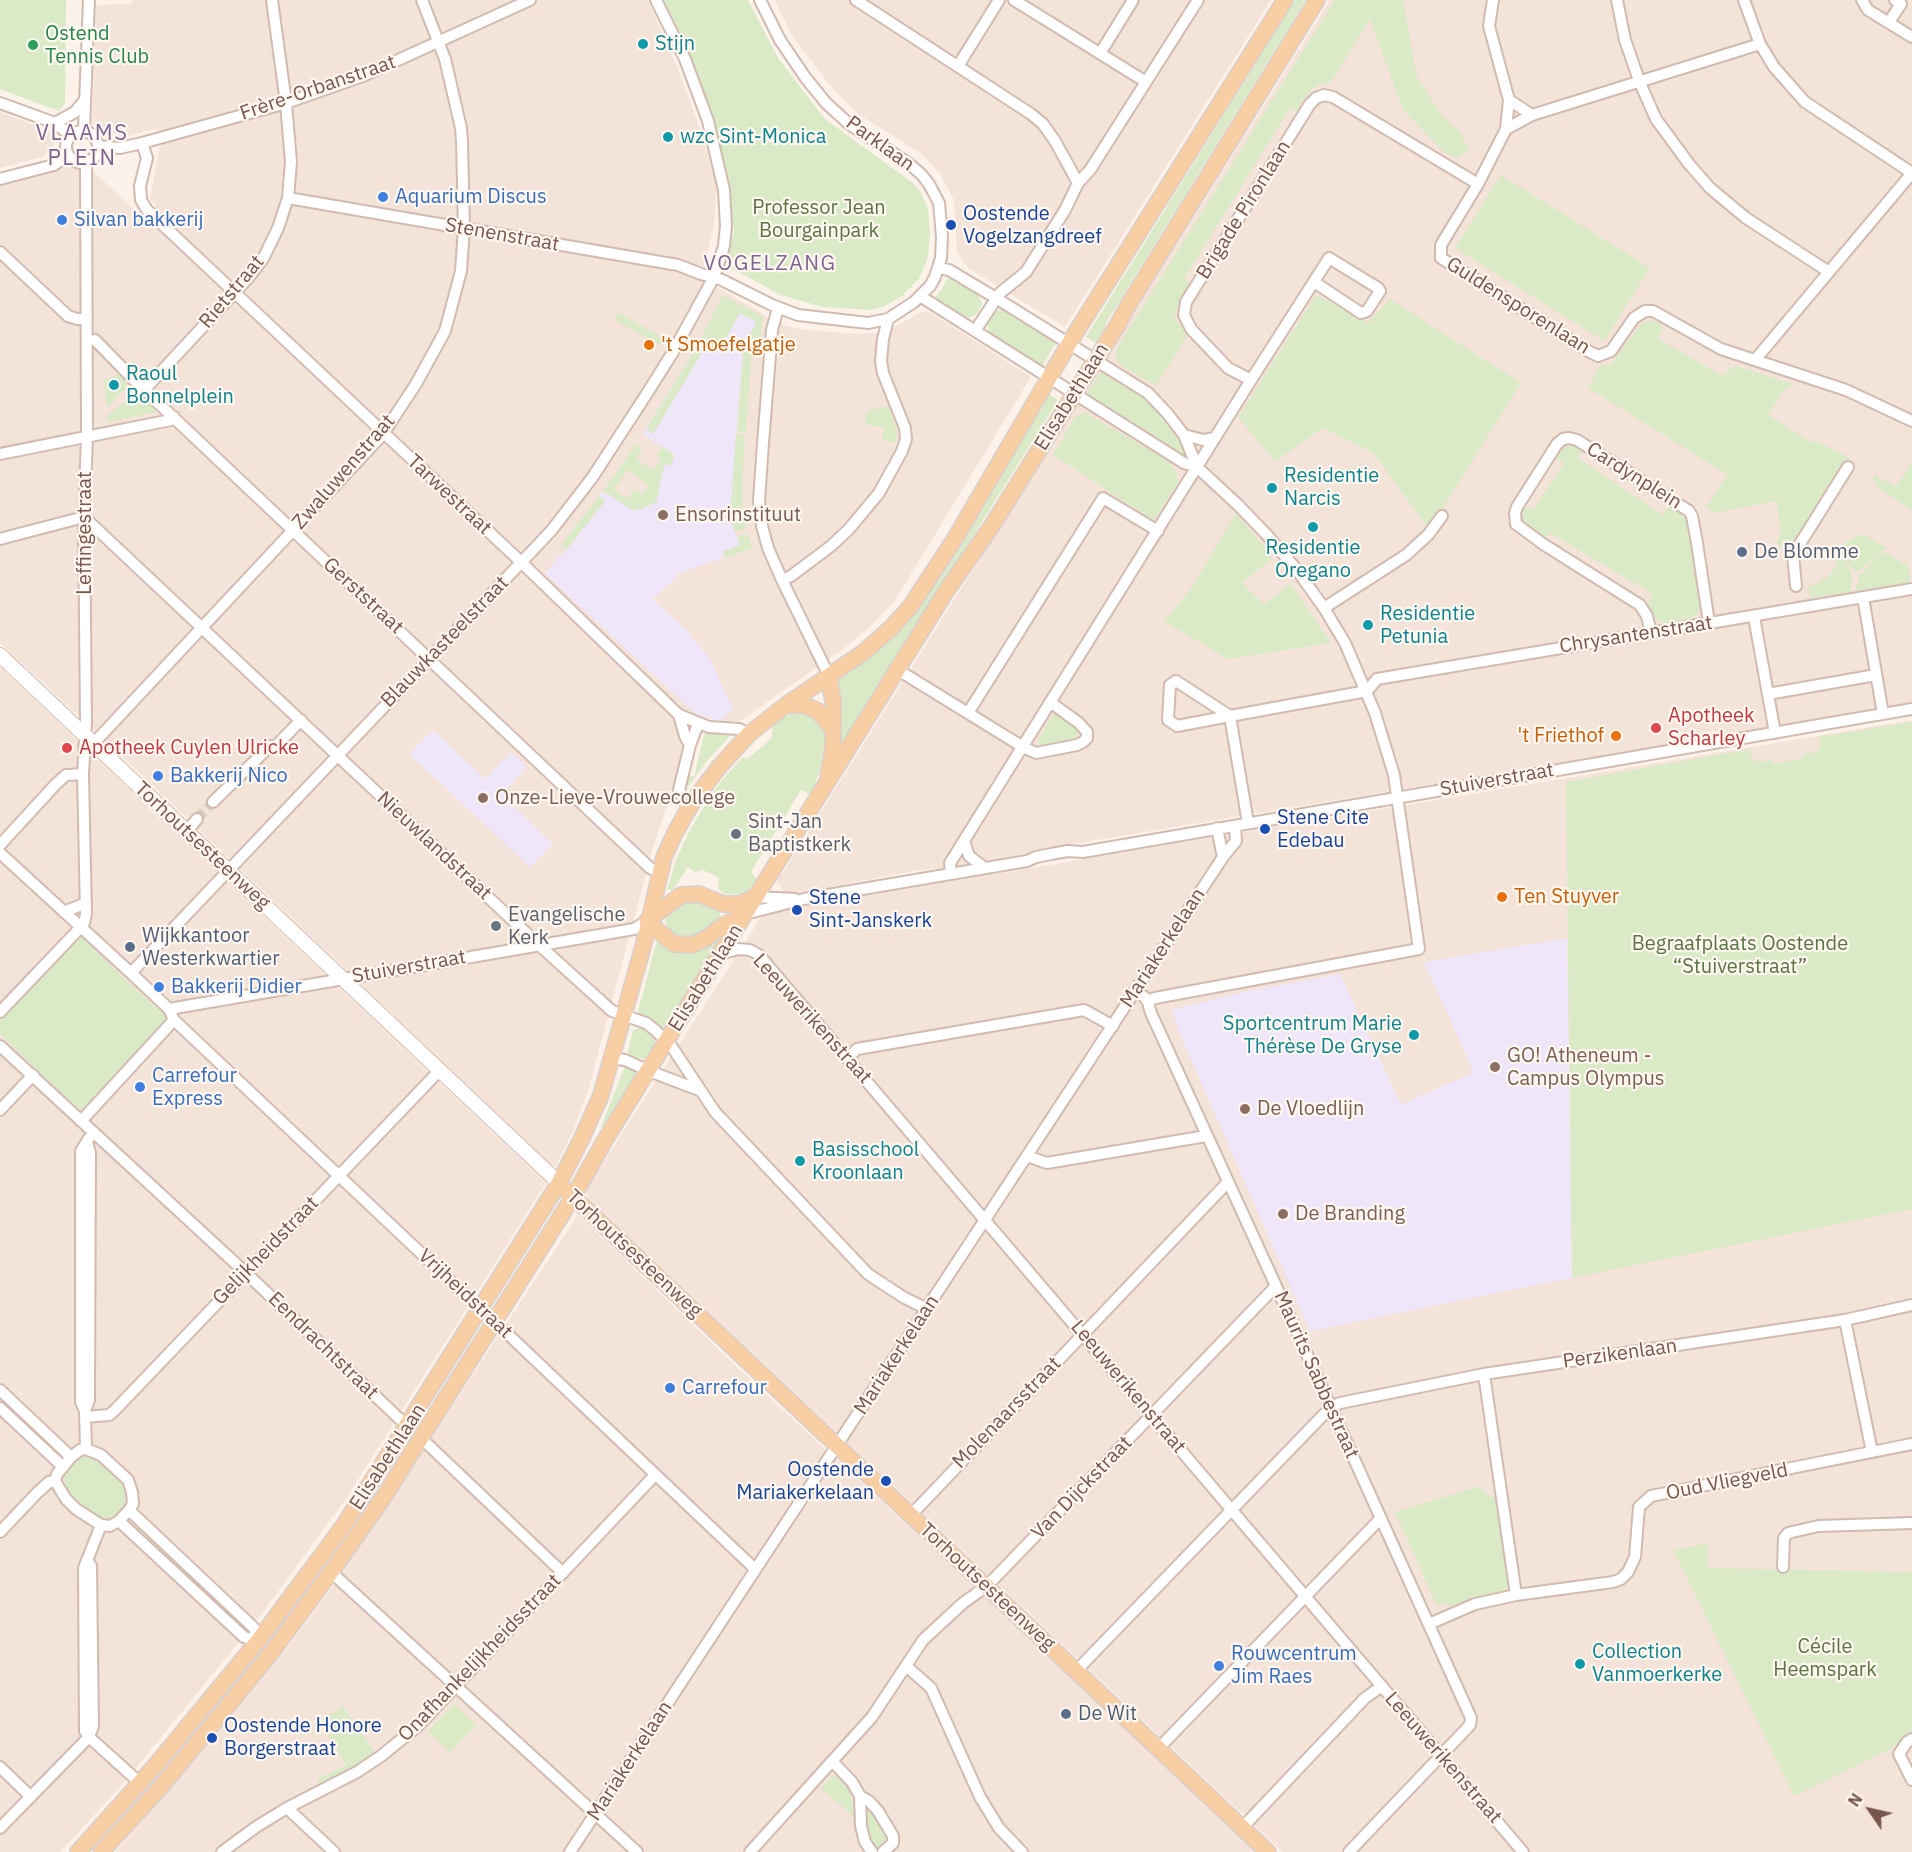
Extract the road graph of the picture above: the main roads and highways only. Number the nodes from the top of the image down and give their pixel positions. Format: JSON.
{"nodes":[{"id":1,"x":1285,"y":0,"type":"edge"},
{"id":2,"x":1317,"y":0,"type":"edge"},
{"id":3,"x":830,"y":676,"type":"junction"},
{"id":4,"x":786,"y":705,"type":"junction"},
{"id":5,"x":833,"y":729,"type":"junction"},
{"id":6,"x":822,"y":792,"type":"junction"},
{"id":7,"x":756,"y":897,"type":"junction"},
{"id":8,"x":745,"y":914,"type":"junction"},
{"id":9,"x":647,"y":921,"type":"junction"},
{"id":10,"x":559,"y":1183,"type":"junction"},
{"id":11,"x":573,"y":1197,"type":"junction"},
{"id":12,"x":480,"y":1309,"type":"junction"},
{"id":13,"x":494,"y":1321,"type":"junction"},
{"id":14,"x":407,"y":1426,"type":"junction"},
{"id":15,"x":421,"y":1438,"type":"junction"},
{"id":16,"x":258,"y":1641,"type":"junction"},
{"id":17,"x":272,"y":1652,"type":"junction"},
{"id":18,"x":78,"y":1852,"type":"edge"},
{"id":19,"x":101,"y":1852,"type":"edge"},
{"id":20,"x":1268,"y":1852,"type":"edge"}],
"edges":[{"from":1,"to":3,"type":"main road","name":"Elisabethlaan"},
{"from":2,"to":6,"type":"main road","name":"Elisabethlaan"},
{"from":3,"to":4,"type":"main road","name":"Elisabethlaan"},
{"from":3,"to":5,"type":"main road","name":"Elisabethlaan"},
{"from":4,"to":5,"type":"main road"},
{"from":4,"to":9,"type":"main road","name":"Elisabethlaan"},
{"from":5,"to":6,"type":"main road","name":"Elisabethlaan"},
{"from":6,"to":7,"type":"main road","name":"Elisabethlaan"},
{"from":7,"to":8,"type":"main road","name":"Elisabethlaan"},
{"from":7,"to":9,"type":"main road","name":"Elisabethlaan"},
{"from":8,"to":9,"type":"main road","name":"Elisabethlaan"},
{"from":8,"to":11,"type":"main road","name":"Elisabethlaan"},
{"from":9,"to":10,"type":"main road","name":"Elisabethlaan"},
{"from":10,"to":11,"type":"main road","name":"Torhoutsesteenweg"},
{"from":10,"to":12,"type":"main road","name":"Elisabethlaan"},
{"from":11,"to":13,"type":"main road","name":"Elisabethlaan"},
{"from":11,"to":20,"type":"main road","name":"Torhoutsesteenweg"},
{"from":12,"to":13,"type":"main road","name":"Vrijheidstraat"},
{"from":12,"to":14,"type":"main road","name":"Elisabethlaan"},
{"from":13,"to":15,"type":"main road","name":"Elisabethlaan"},
{"from":14,"to":15,"type":"main road","name":"Eendrachtstraat"},
{"from":14,"to":16,"type":"main road","name":"Elisabethlaan"},
{"from":15,"to":17,"type":"main road","name":"Elisabethlaan"},
{"from":16,"to":17,"type":"main road"},
{"from":16,"to":18,"type":"main road","name":"Elisabethlaan"},
{"from":17,"to":19,"type":"main road","name":"Elisabethlaan"}]}
